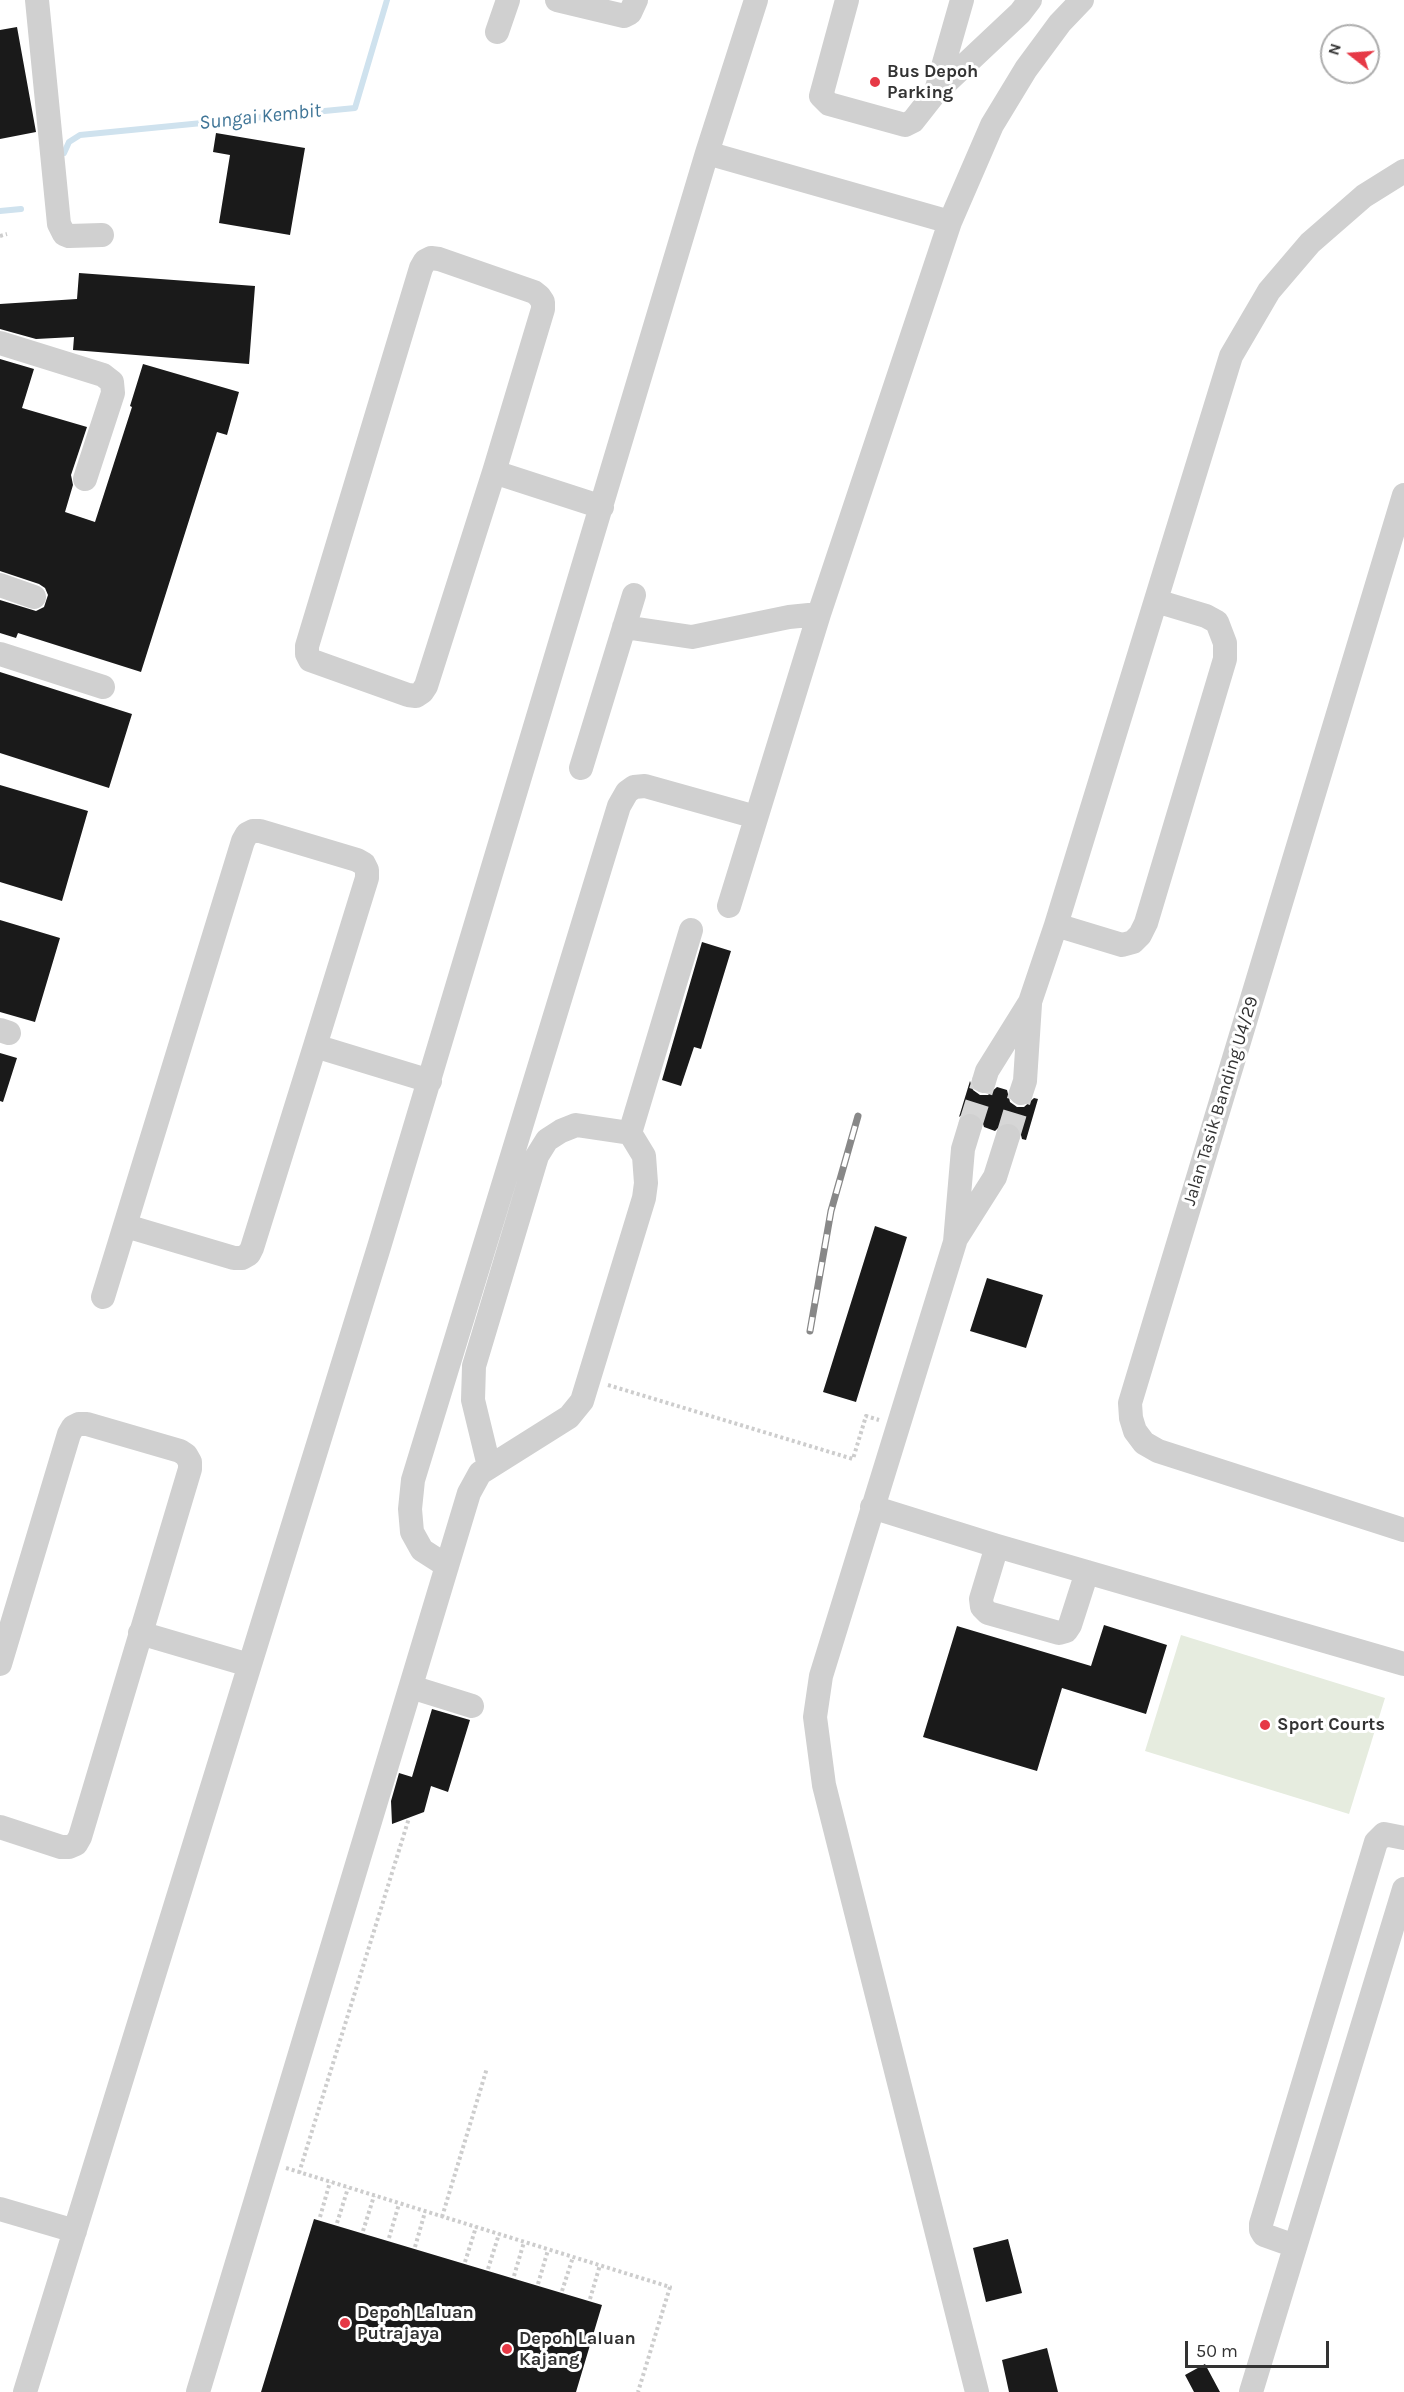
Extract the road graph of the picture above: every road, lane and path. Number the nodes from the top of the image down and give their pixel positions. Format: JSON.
{"nodes":[{"id":1,"x":37,"y":0,"type":"edge"},
{"id":2,"x":508,"y":0,"type":"edge"},
{"id":3,"x":557,"y":0,"type":"edge"},
{"id":4,"x":636,"y":0,"type":"edge"},
{"id":5,"x":756,"y":0,"type":"edge"},
{"id":6,"x":848,"y":0,"type":"edge"},
{"id":7,"x":962,"y":0,"type":"edge"},
{"id":8,"x":1030,"y":0,"type":"edge"},
{"id":9,"x":1082,"y":0,"type":"edge"},
{"id":10,"x":497,"y":32,"type":"dead end"},
{"id":11,"x":935,"y":93,"type":"junction"},
{"id":12,"x":707,"y":153,"type":"junction"},
{"id":13,"x":1404,"y":171,"type":"edge"},
{"id":14,"x":950,"y":222,"type":"junction"},
{"id":15,"x":7,"y":234,"type":"dead end"},
{"id":16,"x":102,"y":235,"type":"dead end"},
{"id":17,"x":0,"y":236,"type":"edge"},
{"id":18,"x":0,"y":343,"type":"edge"},
{"id":19,"x":494,"y":472,"type":"junction"},
{"id":20,"x":85,"y":479,"type":"dead end"},
{"id":21,"x":1404,"y":495,"type":"edge"},
{"id":22,"x":602,"y":507,"type":"junction"},
{"id":23,"x":0,"y":585,"type":"edge"},
{"id":24,"x":634,"y":595,"type":"dead end"},
{"id":25,"x":34,"y":597,"type":"dead end"},
{"id":26,"x":1156,"y":601,"type":"junction"},
{"id":27,"x":819,"y":614,"type":"junction"},
{"id":28,"x":624,"y":627,"type":"junction"},
{"id":29,"x":0,"y":654,"type":"edge"},
{"id":30,"x":103,"y":687,"type":"dead end"},
{"id":31,"x":580,"y":768,"type":"dead end"},
{"id":32,"x":756,"y":818,"type":"junction"},
{"id":33,"x":729,"y":906,"type":"dead end"},
{"id":34,"x":1056,"y":925,"type":"junction"},
{"id":35,"x":691,"y":930,"type":"dead end"},
{"id":36,"x":1030,"y":1002,"type":"junction"},
{"id":37,"x":315,"y":1046,"type":"junction"},
{"id":38,"x":430,"y":1081,"type":"junction"},
{"id":39,"x":984,"y":1082,"type":"tunnel mouth"},
{"id":40,"x":1022,"y":1093,"type":"tunnel mouth"},
{"id":41,"x":970,"y":1126,"type":"tunnel mouth"},
{"id":42,"x":630,"y":1133,"type":"junction"},
{"id":43,"x":1008,"y":1136,"type":"tunnel mouth"},
{"id":44,"x":126,"y":1226,"type":"junction"},
{"id":45,"x":954,"y":1242,"type":"junction"},
{"id":46,"x":103,"y":1297,"type":"dead end"},
{"id":47,"x":603,"y":1384,"type":"dead end"},
{"id":48,"x":866,"y":1416,"type":"dead end"},
{"id":49,"x":489,"y":1466,"type":"junction"},
{"id":50,"x":872,"y":1507,"type":"junction"},
{"id":51,"x":1404,"y":1530,"type":"edge"},
{"id":52,"x":997,"y":1546,"type":"junction"},
{"id":53,"x":447,"y":1566,"type":"junction"},
{"id":54,"x":1087,"y":1572,"type":"junction"},
{"id":55,"x":140,"y":1633,"type":"junction"},
{"id":56,"x":0,"y":1664,"type":"edge"},
{"id":57,"x":1404,"y":1664,"type":"edge"},
{"id":58,"x":249,"y":1665,"type":"junction"},
{"id":59,"x":411,"y":1687,"type":"junction"},
{"id":60,"x":472,"y":1706,"type":"dead end"},
{"id":61,"x":409,"y":1818,"type":"dead end"},
{"id":62,"x":0,"y":1827,"type":"edge"},
{"id":63,"x":1404,"y":1838,"type":"edge"},
{"id":64,"x":1404,"y":1889,"type":"edge"},
{"id":65,"x":487,"y":2068,"type":"dead end"},
{"id":66,"x":281,"y":2167,"type":"dead end"},
{"id":67,"x":299,"y":2173,"type":"junction"},
{"id":68,"x":330,"y":2182,"type":"junction"},
{"id":69,"x":348,"y":2188,"type":"junction"},
{"id":70,"x":374,"y":2196,"type":"junction"},
{"id":71,"x":399,"y":2204,"type":"junction"},
{"id":72,"x":0,"y":2209,"type":"edge"},
{"id":73,"x":425,"y":2212,"type":"junction"},
{"id":74,"x":320,"y":2217,"type":"dead end"},
{"id":75,"x":442,"y":2217,"type":"junction"},
{"id":76,"x":337,"y":2223,"type":"dead end"},
{"id":77,"x":476,"y":2227,"type":"junction"},
{"id":78,"x":75,"y":2231,"type":"junction"},
{"id":79,"x":363,"y":2231,"type":"dead end"},
{"id":80,"x":499,"y":2234,"type":"junction"},
{"id":81,"x":388,"y":2238,"type":"dead end"},
{"id":82,"x":524,"y":2242,"type":"junction"},
{"id":83,"x":1295,"y":2246,"type":"junction"},
{"id":84,"x":414,"y":2247,"type":"dead end"},
{"id":85,"x":548,"y":2250,"type":"junction"},
{"id":86,"x":573,"y":2257,"type":"junction"},
{"id":87,"x":465,"y":2262,"type":"dead end"},
{"id":88,"x":600,"y":2265,"type":"junction"},
{"id":89,"x":488,"y":2269,"type":"dead end"},
{"id":90,"x":514,"y":2276,"type":"dead end"},
{"id":91,"x":538,"y":2284,"type":"dead end"},
{"id":92,"x":562,"y":2291,"type":"dead end"},
{"id":93,"x":590,"y":2300,"type":"dead end"},
{"id":94,"x":25,"y":2392,"type":"edge"},
{"id":95,"x":198,"y":2392,"type":"edge"},
{"id":96,"x":638,"y":2392,"type":"edge"},
{"id":97,"x":977,"y":2392,"type":"edge"},
{"id":98,"x":1251,"y":2392,"type":"edge"}],
"edges":[{"from":1,"to":16,"type":"street"},
{"from":2,"to":10,"type":"street"},
{"from":3,"to":4,"type":"street"},
{"from":5,"to":12,"type":"street"},
{"from":6,"to":11,"type":"street"},
{"from":7,"to":11,"type":"street"},
{"from":8,"to":11,"type":"street"},
{"from":9,"to":14,"type":"street"},
{"from":12,"to":14,"type":"street"},
{"from":12,"to":22,"type":"street"},
{"from":13,"to":26,"type":"street"},
{"from":14,"to":27,"type":"street"},
{"from":15,"to":17,"type":"path"},
{"from":18,"to":20,"type":"street"},
{"from":19,"to":19,"type":"street"},
{"from":19,"to":22,"type":"street"},
{"from":21,"to":51,"type":"street","name":"Jalan Tasik Banding U4/29"},
{"from":22,"to":38,"type":"street"},
{"from":23,"to":25,"type":"street"},
{"from":24,"to":28,"type":"street"},
{"from":26,"to":34,"type":"street"},
{"from":26,"to":34,"type":"street"},
{"from":27,"to":28,"type":"street"},
{"from":27,"to":32,"type":"street"},
{"from":28,"to":31,"type":"street"},
{"from":29,"to":30,"type":"street"},
{"from":32,"to":33,"type":"street"},
{"from":32,"to":53,"type":"street"},
{"from":34,"to":36,"type":"street"},
{"from":35,"to":42,"type":"street"},
{"from":36,"to":39,"type":"street"},
{"from":36,"to":40,"type":"street"},
{"from":37,"to":38,"type":"street"},
{"from":37,"to":44,"type":"street"},
{"from":37,"to":44,"type":"street"},
{"from":38,"to":58,"type":"street"},
{"from":41,"to":45,"type":"street"},
{"from":42,"to":49,"type":"street"},
{"from":42,"to":49,"type":"street"},
{"from":43,"to":45,"type":"street"},
{"from":44,"to":46,"type":"street"},
{"from":45,"to":50,"type":"street"},
{"from":47,"to":48,"type":"path"},
{"from":49,"to":53,"type":"street"},
{"from":50,"to":52,"type":"street"},
{"from":50,"to":97,"type":"street"},
{"from":52,"to":54,"type":"street"},
{"from":52,"to":54,"type":"street"},
{"from":53,"to":59,"type":"street"},
{"from":54,"to":57,"type":"street"},
{"from":55,"to":56,"type":"street"},
{"from":55,"to":58,"type":"street"},
{"from":55,"to":62,"type":"street"},
{"from":58,"to":78,"type":"street"},
{"from":59,"to":60,"type":"street"},
{"from":59,"to":95,"type":"street"},
{"from":61,"to":67,"type":"path"},
{"from":63,"to":83,"type":"street"},
{"from":64,"to":83,"type":"street"},
{"from":65,"to":75,"type":"path"},
{"from":66,"to":67,"type":"path"},
{"from":67,"to":68,"type":"path"},
{"from":68,"to":69,"type":"path"},
{"from":68,"to":74,"type":"path"},
{"from":69,"to":70,"type":"path"},
{"from":69,"to":76,"type":"path"},
{"from":70,"to":71,"type":"path"},
{"from":70,"to":79,"type":"path"},
{"from":71,"to":73,"type":"path"},
{"from":71,"to":81,"type":"path"},
{"from":72,"to":78,"type":"street"},
{"from":73,"to":75,"type":"path"},
{"from":73,"to":84,"type":"path"},
{"from":75,"to":77,"type":"path"},
{"from":77,"to":80,"type":"path"},
{"from":77,"to":87,"type":"path"},
{"from":78,"to":94,"type":"street"},
{"from":80,"to":82,"type":"path"},
{"from":80,"to":89,"type":"path"},
{"from":82,"to":85,"type":"path"},
{"from":82,"to":90,"type":"path"},
{"from":83,"to":98,"type":"street"},
{"from":85,"to":86,"type":"path"},
{"from":85,"to":91,"type":"path"},
{"from":86,"to":88,"type":"path"},
{"from":86,"to":92,"type":"path"},
{"from":88,"to":93,"type":"path"},
{"from":88,"to":96,"type":"path"}]}
